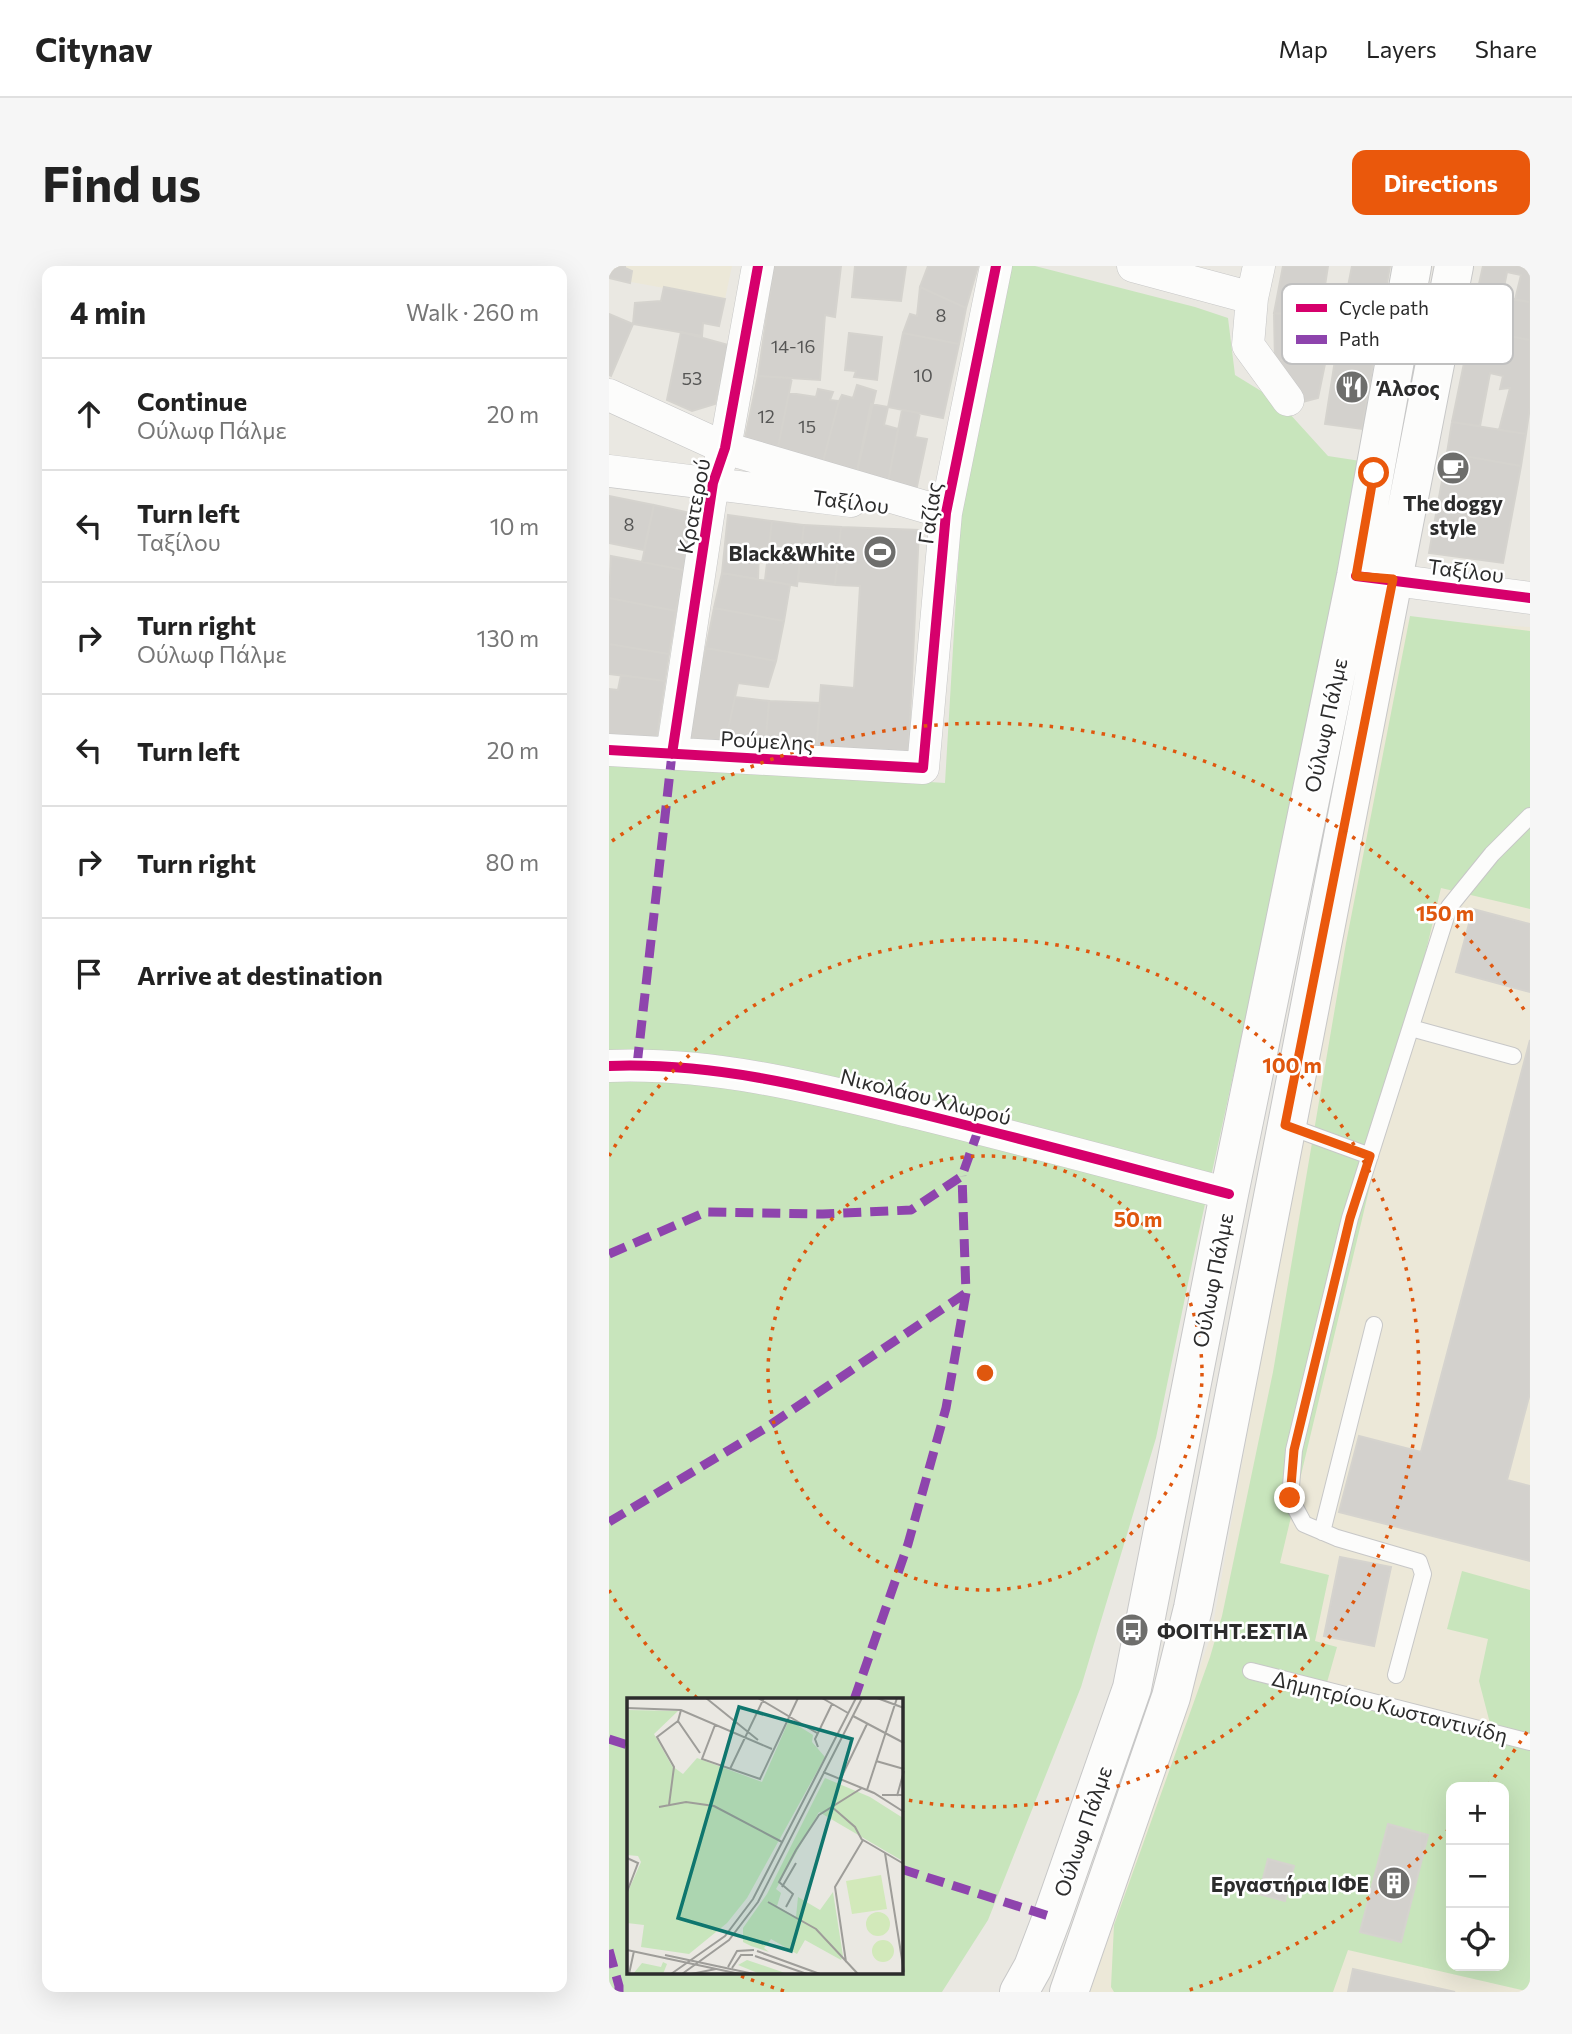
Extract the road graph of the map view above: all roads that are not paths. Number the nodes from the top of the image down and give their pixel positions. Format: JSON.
{"nodes":[{"id":1,"x":758,"y":266,"type":"edge"},
{"id":2,"x":996,"y":266,"type":"edge"},
{"id":3,"x":1133,"y":266,"type":"edge"},
{"id":4,"x":1259,"y":266,"type":"edge"},
{"id":5,"x":1412,"y":266,"type":"edge"},
{"id":6,"x":1454,"y":266,"type":"edge"},
{"id":7,"x":1409,"y":284,"type":"edge"},
{"id":8,"x":1450,"y":284,"type":"edge"},
{"id":9,"x":1252,"y":299,"type":"junction"},
{"id":10,"x":1394,"y":364,"type":"edge"},
{"id":11,"x":1435,"y":364,"type":"edge"},
{"id":12,"x":609,"y":395,"type":"edge"},
{"id":13,"x":1288,"y":400,"type":"dead end"},
{"id":14,"x":725,"y":448,"type":"junction"},
{"id":15,"x":609,"y":471,"type":"edge"},
{"id":16,"x":713,"y":484,"type":"junction"},
{"id":17,"x":946,"y":513,"type":"junction"},
{"id":18,"x":1356,"y":576,"type":"junction"},
{"id":19,"x":1393,"y":579,"type":"junction"},
{"id":20,"x":1530,"y":596,"type":"edge"},
{"id":21,"x":609,"y":750,"type":"edge"},
{"id":22,"x":672,"y":754,"type":"junction"},
{"id":23,"x":923,"y":768,"type":"joint"},
{"id":24,"x":1529,"y":817,"type":"edge"},
{"id":25,"x":1411,"y":1028,"type":"junction"},
{"id":26,"x":1513,"y":1056,"type":"dead end"},
{"id":27,"x":609,"y":1066,"type":"edge"},
{"id":28,"x":1285,"y":1125,"type":"junction"},
{"id":29,"x":1370,"y":1156,"type":"junction"},
{"id":30,"x":1229,"y":1194,"type":"junction"},
{"id":31,"x":1374,"y":1325,"type":"dead end"},
{"id":32,"x":1322,"y":1532,"type":"junction"},
{"id":33,"x":1251,"y":1671,"type":"dead end"},
{"id":34,"x":1396,"y":1675,"type":"dead end"},
{"id":35,"x":1530,"y":1742,"type":"edge"},
{"id":36,"x":1019,"y":1992,"type":"edge"},
{"id":37,"x":1069,"y":1992,"type":"edge"}],
"edges":[{"from":1,"to":14,"type":"street","name":"Κρατερού"},
{"from":2,"to":17,"type":"street","name":"Γαζίας"},
{"from":3,"to":9,"type":"street"},
{"from":4,"to":9,"type":"street"},
{"from":5,"to":7,"type":"main road","name":"Ούλωφ Πάλμε"},
{"from":6,"to":8,"type":"main road","name":"Ούλωφ Πάλμε"},
{"from":9,"to":13,"type":"street"},
{"from":10,"to":18,"type":"main road","name":"Ούλωφ Πάλμε"},
{"from":11,"to":19,"type":"main road","name":"Ούλωφ Πάλμε"},
{"from":12,"to":14,"type":"street","name":"Ταξίλου"},
{"from":14,"to":16,"type":"street","name":"Κρατερού"},
{"from":14,"to":17,"type":"street","name":"Ταξίλου"},
{"from":15,"to":16,"type":"street","name":"Ταξίλου"},
{"from":16,"to":17,"type":"street","name":"Ταξίλου"},
{"from":16,"to":22,"type":"street","name":"Κρατερού"},
{"from":17,"to":23,"type":"street","name":"Γαζίας"},
{"from":18,"to":19,"type":"street","name":"Ταξίλου"},
{"from":18,"to":30,"type":"main road","name":"Ούλωφ Πάλμε"},
{"from":19,"to":20,"type":"street","name":"Ταξίλου"},
{"from":19,"to":28,"type":"main road","name":"Ούλωφ Πάλμε"},
{"from":21,"to":22,"type":"street","name":"Ρούμελης"},
{"from":22,"to":23,"type":"street","name":"Ρούμελης"},
{"from":24,"to":25,"type":"lane"},
{"from":25,"to":26,"type":"lane"},
{"from":25,"to":29,"type":"lane"},
{"from":27,"to":30,"type":"street","name":"Νικολάου Χλωρού"},
{"from":28,"to":29,"type":"lane"},
{"from":28,"to":37,"type":"main road","name":"Ούλωφ Πάλμε"},
{"from":29,"to":32,"type":"lane"},
{"from":30,"to":36,"type":"main road","name":"Ούλωφ Πάλμε"},
{"from":31,"to":32,"type":"lane"},
{"from":32,"to":34,"type":"lane"},
{"from":33,"to":35,"type":"lane","name":"Δημητρίου Κωσταντινίδη"}]}
